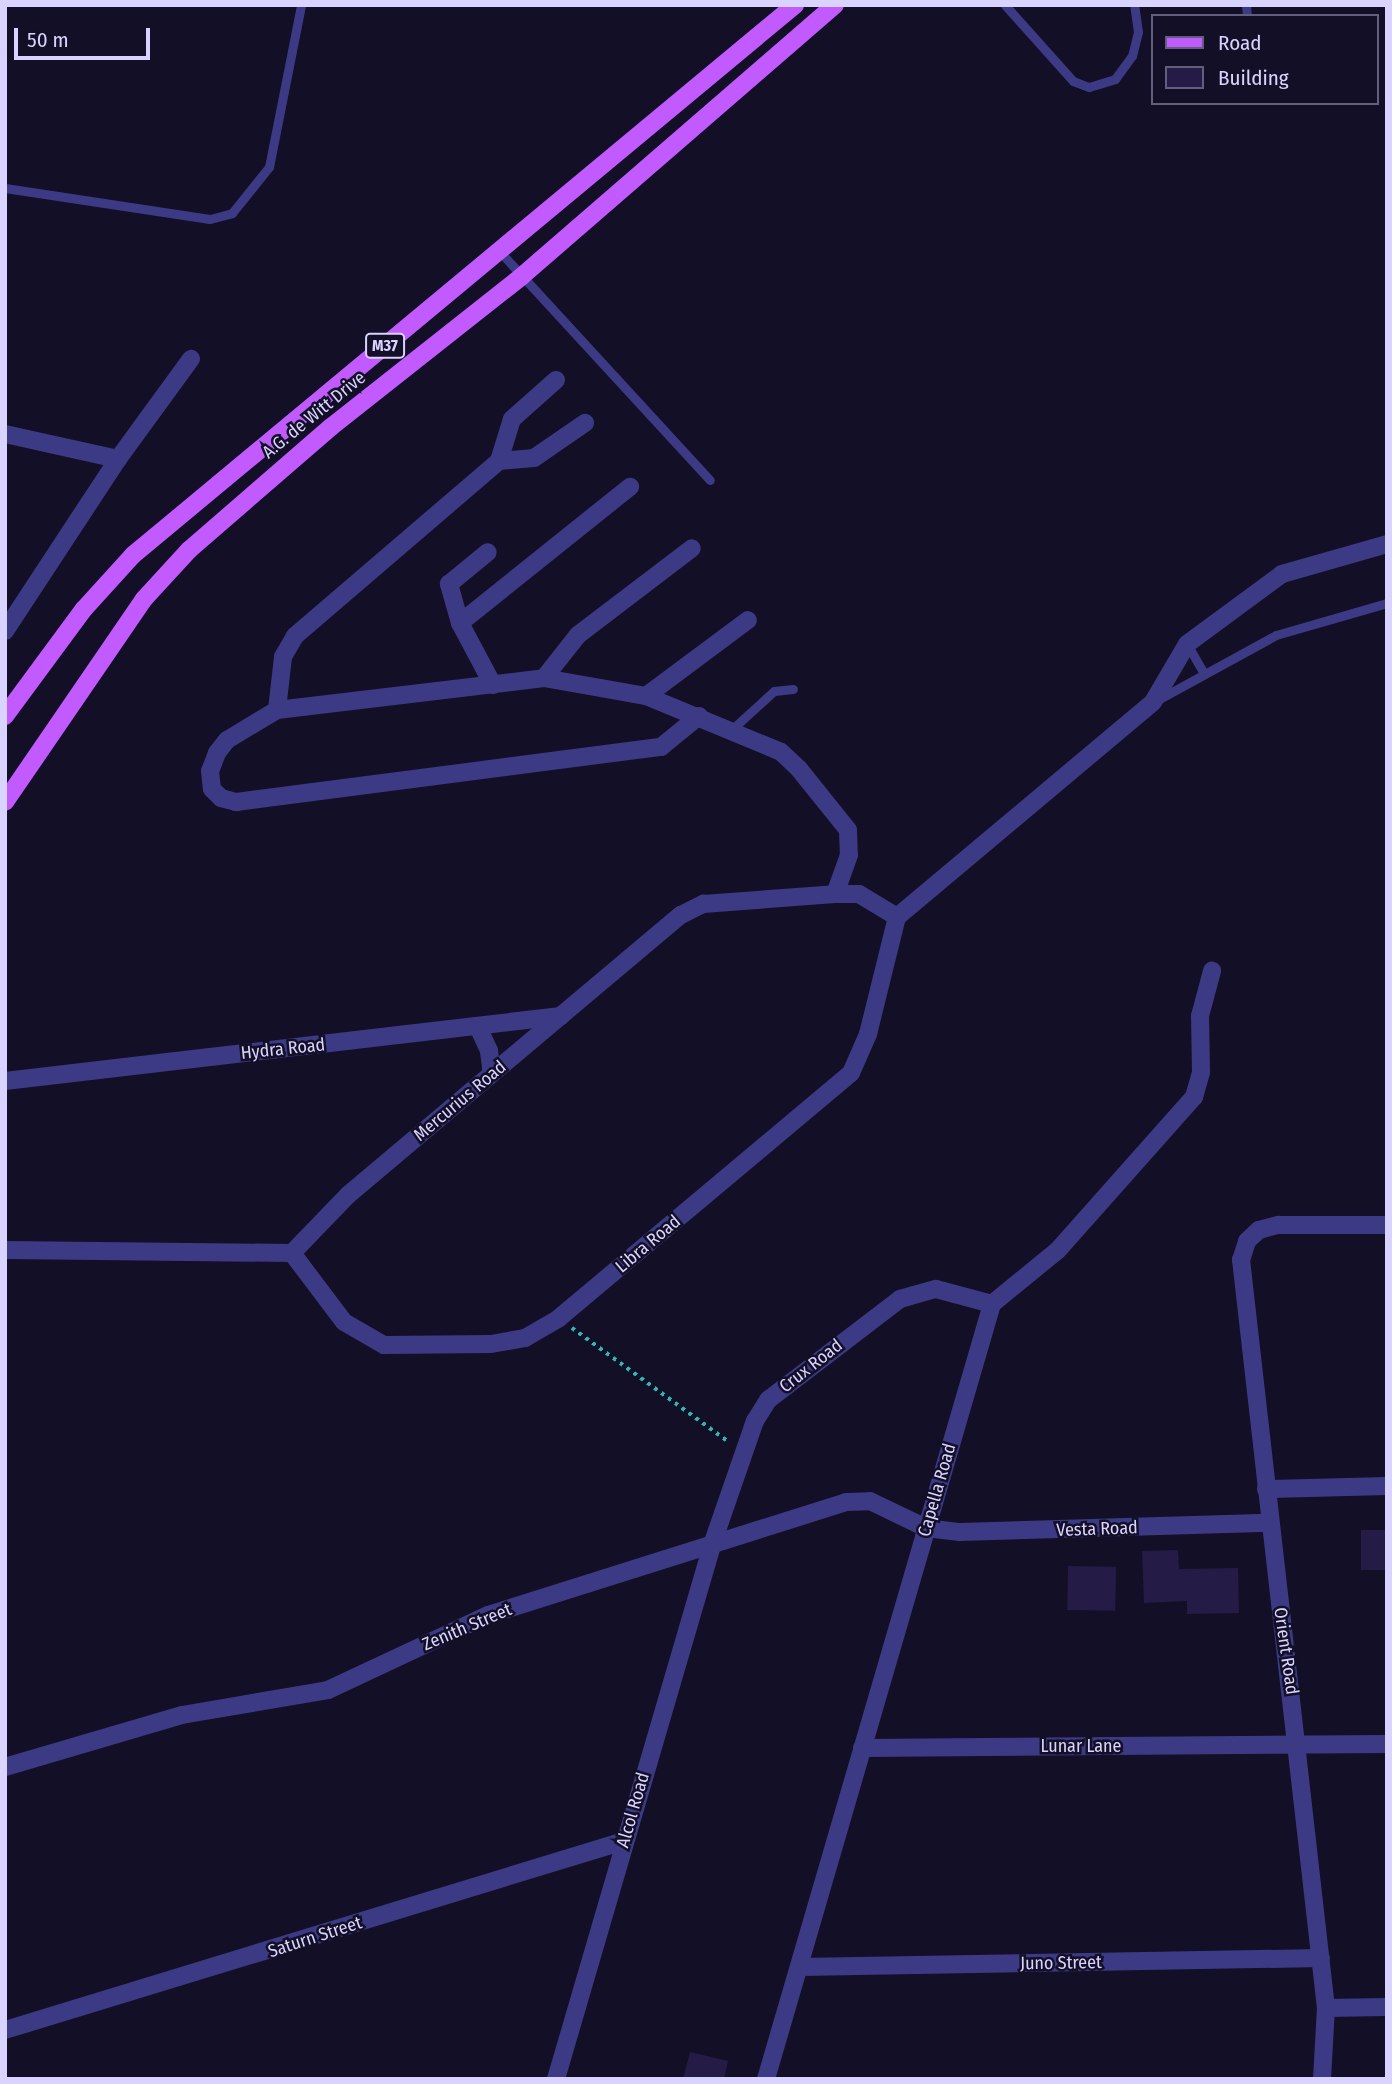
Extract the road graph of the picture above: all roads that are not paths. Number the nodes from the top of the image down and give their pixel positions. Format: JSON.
{"nodes":[{"id":1,"x":301,"y":5,"type":"edge"},
{"id":2,"x":795,"y":5,"type":"edge"},
{"id":3,"x":835,"y":5,"type":"edge"},
{"id":4,"x":1004,"y":5,"type":"edge"},
{"id":5,"x":1135,"y":5,"type":"edge"},
{"id":6,"x":766,"y":29,"type":"junction"},
{"id":7,"x":784,"y":49,"type":"junction"},
{"id":8,"x":5,"y":188,"type":"edge"},
{"id":9,"x":502,"y":254,"type":"junction"},
{"id":10,"x":522,"y":276,"type":"junction"},
{"id":11,"x":191,"y":359,"type":"dead end"},
{"id":12,"x":556,"y":380,"type":"dead end"},
{"id":13,"x":310,"y":404,"type":"junction"},
{"id":14,"x":585,"y":423,"type":"dead end"},
{"id":15,"x":331,"y":427,"type":"junction"},
{"id":16,"x":5,"y":434,"type":"edge"},
{"id":17,"x":253,"y":452,"type":"junction"},
{"id":18,"x":118,"y":459,"type":"junction"},
{"id":19,"x":499,"y":461,"type":"junction"},
{"id":20,"x":274,"y":474,"type":"junction"},
{"id":21,"x":710,"y":480,"type":"dead end"},
{"id":22,"x":630,"y":487,"type":"dead end"},
{"id":23,"x":1387,"y":544,"type":"edge"},
{"id":24,"x":692,"y":548,"type":"dead end"},
{"id":25,"x":488,"y":552,"type":"dead end"},
{"id":26,"x":1387,"y":603,"type":"edge"},
{"id":27,"x":748,"y":620,"type":"dead end"},
{"id":28,"x":460,"y":623,"type":"junction"},
{"id":29,"x":5,"y":631,"type":"edge"},
{"id":30,"x":1187,"y":644,"type":"junction"},
{"id":31,"x":1203,"y":672,"type":"junction"},
{"id":32,"x":544,"y":678,"type":"junction"},
{"id":33,"x":493,"y":685,"type":"junction"},
{"id":34,"x":793,"y":689,"type":"dead end"},
{"id":35,"x":646,"y":696,"type":"junction"},
{"id":36,"x":1153,"y":702,"type":"junction"},
{"id":37,"x":277,"y":710,"type":"junction"},
{"id":38,"x":5,"y":716,"type":"edge"},
{"id":39,"x":699,"y":716,"type":"junction"},
{"id":40,"x":730,"y":731,"type":"junction"},
{"id":41,"x":5,"y":802,"type":"edge"},
{"id":42,"x":835,"y":894,"type":"junction"},
{"id":43,"x":897,"y":917,"type":"junction"},
{"id":44,"x":1212,"y":971,"type":"dead end"},
{"id":45,"x":561,"y":1016,"type":"junction"},
{"id":46,"x":478,"y":1027,"type":"junction"},
{"id":47,"x":492,"y":1074,"type":"junction"},
{"id":48,"x":5,"y":1081,"type":"edge"},
{"id":49,"x":1387,"y":1225,"type":"edge"},
{"id":50,"x":5,"y":1250,"type":"edge"},
{"id":51,"x":292,"y":1253,"type":"junction"},
{"id":52,"x":992,"y":1304,"type":"junction"},
{"id":53,"x":1387,"y":1486,"type":"edge"},
{"id":54,"x":1266,"y":1489,"type":"junction"},
{"id":55,"x":1269,"y":1522,"type":"junction"},
{"id":56,"x":926,"y":1528,"type":"junction"},
{"id":57,"x":713,"y":1542,"type":"junction"},
{"id":58,"x":1387,"y":1744,"type":"edge"},
{"id":59,"x":1299,"y":1745,"type":"junction"},
{"id":60,"x":862,"y":1748,"type":"junction"},
{"id":61,"x":5,"y":1767,"type":"edge"},
{"id":62,"x":624,"y":1841,"type":"junction"},
{"id":63,"x":1321,"y":1958,"type":"junction"},
{"id":64,"x":800,"y":1968,"type":"junction"},
{"id":65,"x":1387,"y":2007,"type":"edge"},
{"id":66,"x":1326,"y":2008,"type":"junction"},
{"id":67,"x":5,"y":2030,"type":"edge"},
{"id":68,"x":556,"y":2079,"type":"edge"},
{"id":69,"x":766,"y":2079,"type":"edge"},
{"id":70,"x":1322,"y":2079,"type":"edge"}],
"edges":[{"from":1,"to":8,"type":"lane"},
{"from":2,"to":6,"type":"main road","name":"A.G. de Witt Drive","number":"M37"},
{"from":3,"to":7,"type":"main road","name":"A.G. de Witt Drive","number":"M37"},
{"from":4,"to":5,"type":"lane"},
{"from":6,"to":7,"type":"main road"},
{"from":6,"to":9,"type":"main road","name":"A.G. de Witt Drive","number":"M37"},
{"from":7,"to":10,"type":"main road","name":"A.G. de Witt Drive","number":"M37"},
{"from":9,"to":10,"type":"lane"},
{"from":9,"to":13,"type":"main road","name":"A.G. de Witt Drive","number":"M37"},
{"from":10,"to":15,"type":"main road","name":"A.G. de Witt Drive","number":"M37"},
{"from":10,"to":21,"type":"lane"},
{"from":11,"to":18,"type":"street"},
{"from":12,"to":19,"type":"street"},
{"from":13,"to":15,"type":"main road"},
{"from":13,"to":17,"type":"main road","name":"A.G. de Witt Drive","number":"M37"},
{"from":14,"to":19,"type":"street"},
{"from":15,"to":20,"type":"main road","name":"A.G. de Witt Drive","number":"M37"},
{"from":16,"to":18,"type":"street"},
{"from":17,"to":20,"type":"main road"},
{"from":17,"to":38,"type":"main road","name":"A.G. de Witt Drive","number":"M37"},
{"from":18,"to":29,"type":"street"},
{"from":19,"to":37,"type":"street"},
{"from":20,"to":41,"type":"main road","name":"A.G. de Witt Drive","number":"M37"},
{"from":22,"to":28,"type":"street"},
{"from":23,"to":30,"type":"street"},
{"from":24,"to":32,"type":"street"},
{"from":25,"to":28,"type":"street"},
{"from":26,"to":31,"type":"lane"},
{"from":27,"to":35,"type":"street"},
{"from":28,"to":33,"type":"street"},
{"from":30,"to":31,"type":"lane"},
{"from":30,"to":36,"type":"street"},
{"from":31,"to":36,"type":"lane"},
{"from":32,"to":33,"type":"street"},
{"from":32,"to":35,"type":"street"},
{"from":33,"to":37,"type":"street"},
{"from":34,"to":40,"type":"lane"},
{"from":35,"to":39,"type":"street"},
{"from":36,"to":43,"type":"street"},
{"from":37,"to":39,"type":"street"},
{"from":39,"to":40,"type":"street"},
{"from":40,"to":42,"type":"street"},
{"from":42,"to":43,"type":"street","name":"Mercurius Road"},
{"from":42,"to":45,"type":"street","name":"Mercurius Road"},
{"from":43,"to":51,"type":"street","name":"Libra Road"},
{"from":44,"to":52,"type":"street"},
{"from":45,"to":46,"type":"street","name":"Hydra Road"},
{"from":45,"to":47,"type":"street","name":"Mercurius Road"},
{"from":46,"to":47,"type":"street"},
{"from":46,"to":48,"type":"street","name":"Hydra Road"},
{"from":47,"to":51,"type":"street","name":"Mercurius Road"},
{"from":49,"to":54,"type":"street","name":"Orient Road"},
{"from":50,"to":51,"type":"street"},
{"from":52,"to":56,"type":"street","name":"Capella Road"},
{"from":52,"to":57,"type":"street","name":"Crux Road"},
{"from":53,"to":54,"type":"street"},
{"from":54,"to":55,"type":"street","name":"Orient Road"},
{"from":55,"to":56,"type":"street","name":"Vesta Road"},
{"from":55,"to":59,"type":"street","name":"Orient Road"},
{"from":56,"to":57,"type":"street","name":"Zenith Street"},
{"from":56,"to":60,"type":"street","name":"Capella Road"},
{"from":57,"to":61,"type":"street","name":"Zenith Street"},
{"from":57,"to":62,"type":"street","name":"Alcol Road"},
{"from":58,"to":59,"type":"street","name":"Lunar Lane"},
{"from":59,"to":60,"type":"street","name":"Lunar Lane"},
{"from":59,"to":63,"type":"street","name":"Orient Road"},
{"from":60,"to":64,"type":"street","name":"Capella Road"},
{"from":62,"to":67,"type":"street","name":"Saturn Street"},
{"from":62,"to":68,"type":"street","name":"Alcol Road"},
{"from":63,"to":64,"type":"street","name":"Juno Street"},
{"from":63,"to":66,"type":"street","name":"Orient Road"},
{"from":64,"to":69,"type":"street","name":"Capella Road"},
{"from":65,"to":66,"type":"street"},
{"from":66,"to":70,"type":"street","name":"Orient Road"}]}
